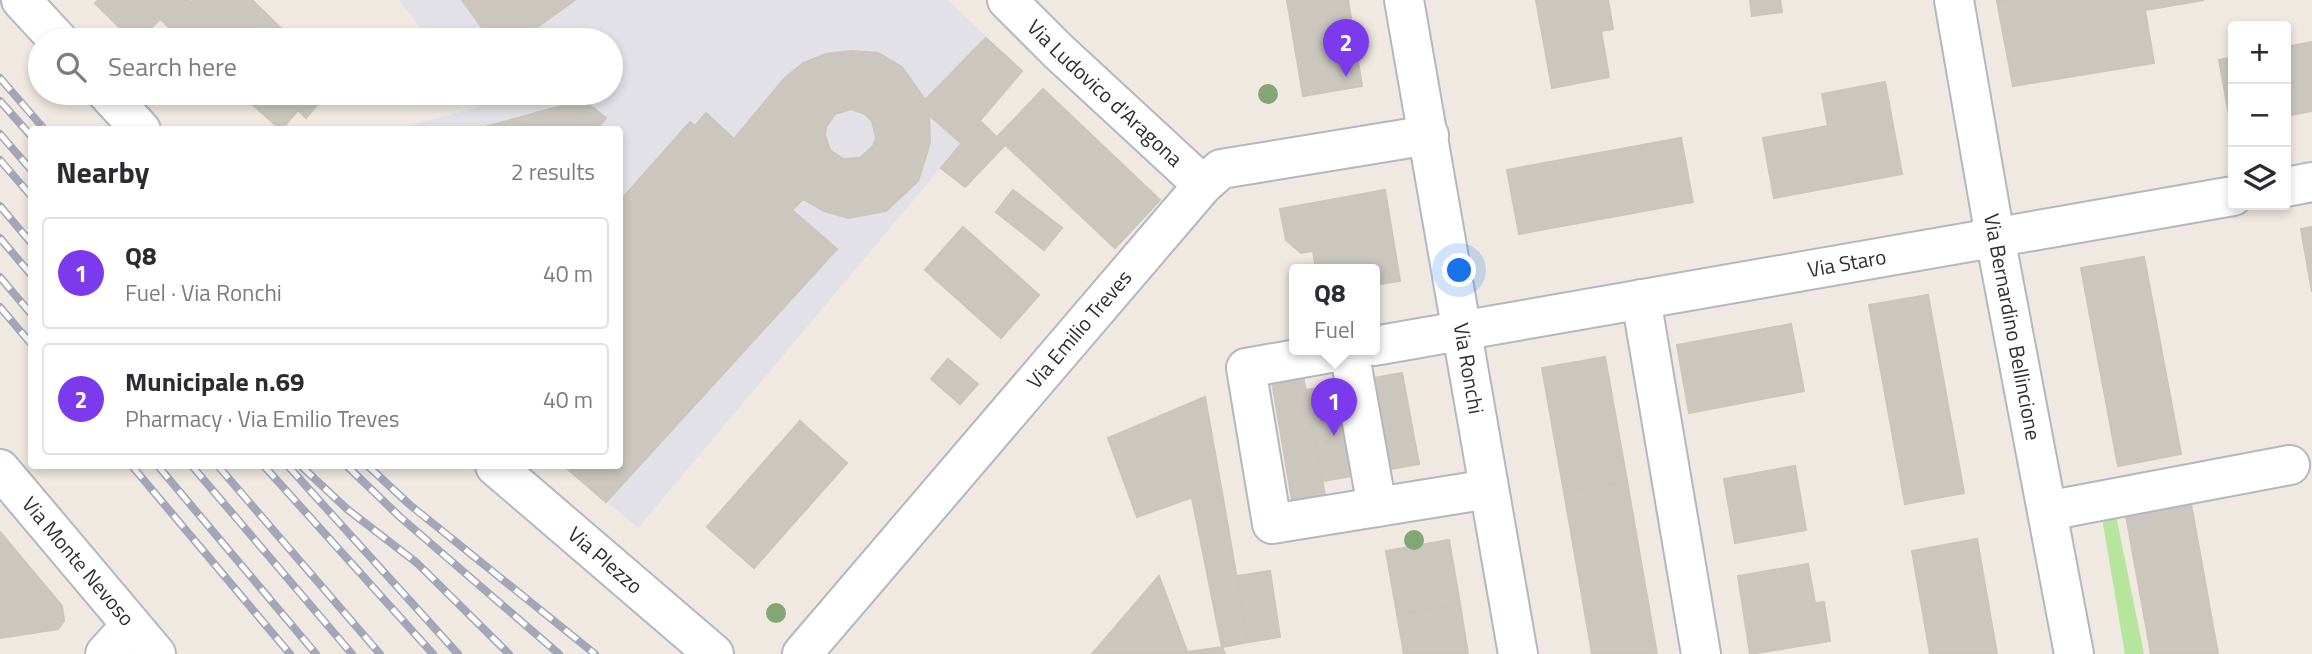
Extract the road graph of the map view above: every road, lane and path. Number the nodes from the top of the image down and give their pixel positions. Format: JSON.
{"nodes":[{"id":1,"x":21,"y":0,"type":"edge"},
{"id":2,"x":1007,"y":0,"type":"edge"},
{"id":3,"x":1404,"y":0,"type":"edge"},
{"id":4,"x":1954,"y":0,"type":"edge"},
{"id":5,"x":47,"y":28,"type":"edge"},
{"id":6,"x":118,"y":105,"type":"edge"},
{"id":7,"x":137,"y":126,"type":"edge"},
{"id":8,"x":1429,"y":135,"type":"junction"},
{"id":9,"x":2312,"y":182,"type":"edge"},
{"id":10,"x":1203,"y":185,"type":"junction"},
{"id":11,"x":2291,"y":186,"type":"edge"},
{"id":12,"x":2228,"y":197,"type":"edge"},
{"id":13,"x":1995,"y":237,"type":"junction"},
{"id":14,"x":1641,"y":299,"type":"junction"},
{"id":15,"x":1461,"y":331,"type":"junction"},
{"id":16,"x":1380,"y":345,"type":"edge"},
{"id":17,"x":1320,"y":355,"type":"edge"},
{"id":18,"x":1349,"y":355,"type":"edge"},
{"id":19,"x":2290,"y":465,"type":"dead end"},
{"id":20,"x":0,"y":469,"type":"edge"},
{"id":21,"x":498,"y":469,"type":"edge"},
{"id":22,"x":1489,"y":489,"type":"junction"},
{"id":23,"x":1377,"y":507,"type":"junction"},
{"id":24,"x":2047,"y":511,"type":"junction"},
{"id":25,"x":131,"y":625,"type":"junction"},
{"id":26,"x":105,"y":654,"type":"edge"},
{"id":27,"x":156,"y":654,"type":"edge"},
{"id":28,"x":714,"y":654,"type":"edge"},
{"id":29,"x":802,"y":654,"type":"edge"},
{"id":30,"x":1518,"y":654,"type":"edge"},
{"id":31,"x":1701,"y":654,"type":"edge"},
{"id":32,"x":2074,"y":654,"type":"edge"}],
"edges":[{"from":1,"to":5,"type":"street"},
{"from":2,"to":10,"type":"street","name":"Via Ludovico d'Aragona"},
{"from":3,"to":8,"type":"street","name":"Via Ronchi"},
{"from":4,"to":13,"type":"street","name":"Via Bernardino Bellincione"},
{"from":6,"to":7,"type":"street"},
{"from":8,"to":10,"type":"street","name":"Via Emilio Treves"},
{"from":8,"to":15,"type":"street","name":"Via Ronchi"},
{"from":9,"to":11,"type":"street"},
{"from":10,"to":29,"type":"street","name":"Via Emilio Treves"},
{"from":12,"to":13,"type":"street","name":"Via Staro"},
{"from":13,"to":14,"type":"street","name":"Via Staro"},
{"from":13,"to":24,"type":"street","name":"Via Bernardino Bellincione"},
{"from":14,"to":15,"type":"street","name":"Via Staro"},
{"from":14,"to":31,"type":"street"},
{"from":15,"to":16,"type":"street","name":"Via Staro"},
{"from":15,"to":22,"type":"street","name":"Via Ronchi"},
{"from":17,"to":23,"type":"street"},
{"from":18,"to":23,"type":"street"},
{"from":19,"to":24,"type":"street"},
{"from":20,"to":25,"type":"street","name":"Via Monte Nevoso"},
{"from":21,"to":28,"type":"street","name":"Via Plezzo"},
{"from":22,"to":23,"type":"street"},
{"from":22,"to":30,"type":"street","name":"Via Ronchi"},
{"from":24,"to":32,"type":"street","name":"Via Bernardino Bellincione"},
{"from":25,"to":26,"type":"street"},
{"from":25,"to":27,"type":"street","name":"Via Monte Nevoso"}]}
